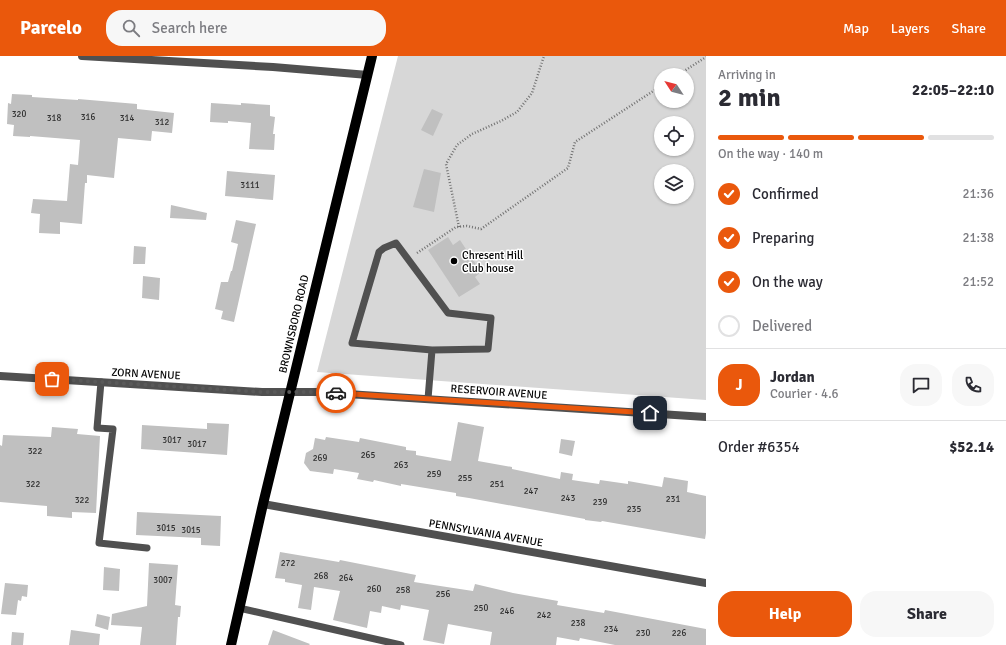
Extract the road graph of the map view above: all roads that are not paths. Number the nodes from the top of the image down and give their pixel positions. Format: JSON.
{"nodes":[{"id":1,"x":82,"y":56,"type":"edge"},
{"id":2,"x":372,"y":56,"type":"edge"},
{"id":3,"x":368,"y":75,"type":"junction"},
{"id":4,"x":432,"y":350,"type":"junction"},
{"id":5,"x":0,"y":376,"type":"edge"},
{"id":6,"x":101,"y":382,"type":"junction"},
{"id":7,"x":290,"y":392,"type":"junction"},
{"id":8,"x":428,"y":399,"type":"junction"},
{"id":9,"x":706,"y":417,"type":"edge"},
{"id":10,"x":263,"y":504,"type":"junction"},
{"id":11,"x":147,"y":548,"type":"dead end"},
{"id":12,"x":706,"y":583,"type":"edge"},
{"id":13,"x":239,"y":608,"type":"junction"},
{"id":14,"x":231,"y":645,"type":"edge"},
{"id":15,"x":401,"y":645,"type":"edge"}],
"edges":[{"from":1,"to":3,"type":"street"},
{"from":2,"to":3,"type":"main road","name":"BROWNSBORO ROAD"},
{"from":3,"to":7,"type":"main road","name":"BROWNSBORO ROAD"},
{"from":4,"to":4,"type":"lane"},
{"from":4,"to":8,"type":"lane"},
{"from":5,"to":6,"type":"street","name":"ZORN AVENUE"},
{"from":6,"to":7,"type":"street","name":"ZORN AVENUE"},
{"from":6,"to":11,"type":"lane"},
{"from":7,"to":8,"type":"street","name":"RESERVOIR AVENUE"},
{"from":7,"to":10,"type":"main road","name":"BROWNSBORO ROAD"},
{"from":8,"to":9,"type":"street","name":"RESERVOIR AVENUE"},
{"from":10,"to":12,"type":"street","name":"PENNSYLVANIA AVENUE"},
{"from":10,"to":13,"type":"main road","name":"BROWNSBORO ROAD"},
{"from":13,"to":14,"type":"main road","name":"BROWNSBORO ROAD"},
{"from":13,"to":15,"type":"lane"}]}
